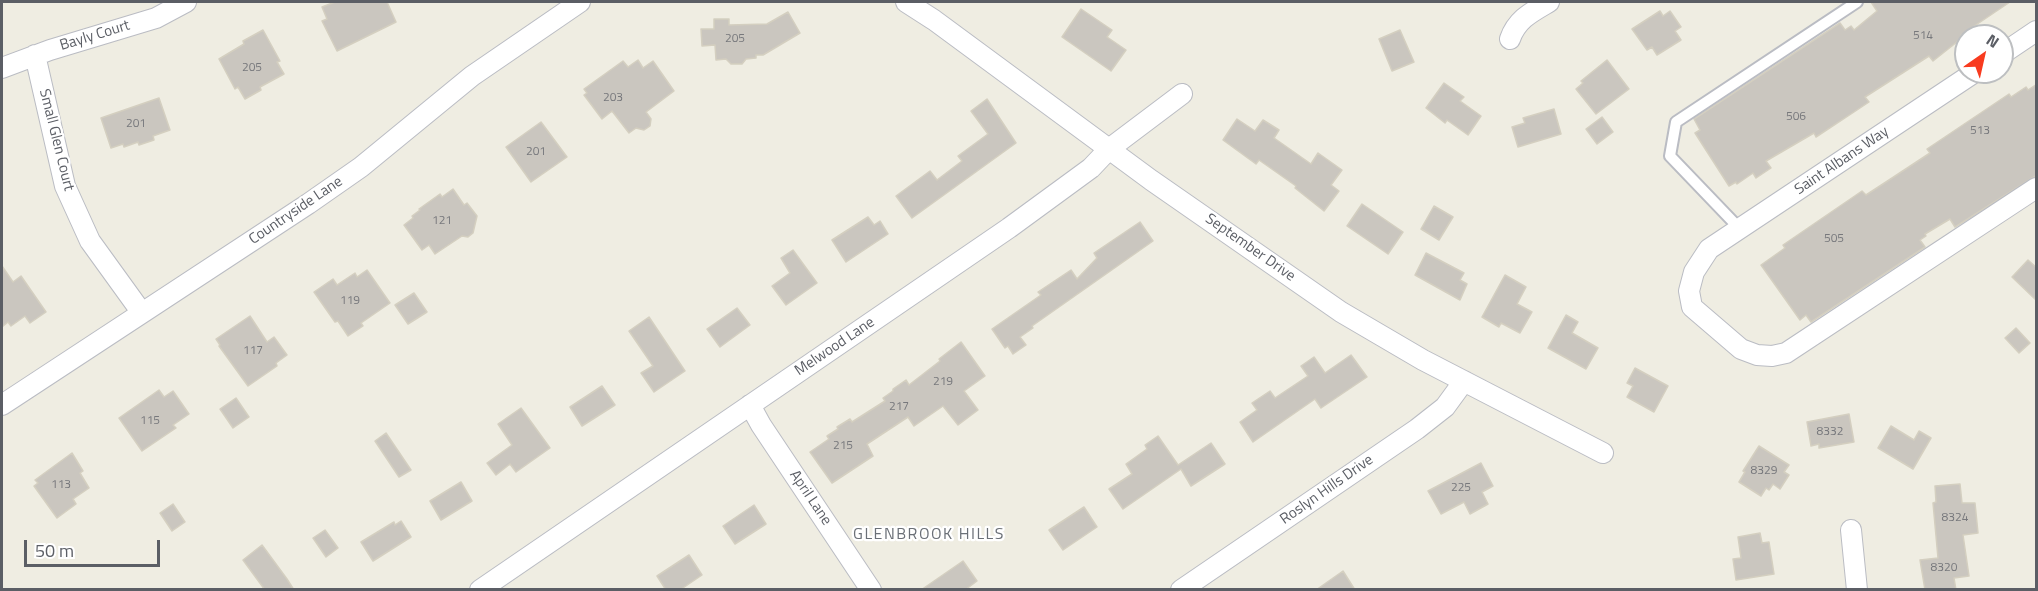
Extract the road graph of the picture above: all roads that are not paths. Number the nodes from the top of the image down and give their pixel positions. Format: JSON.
{"nodes":[{"id":1,"x":186,"y":2,"type":"edge"},
{"id":2,"x":580,"y":2,"type":"edge"},
{"id":3,"x":1549,"y":2,"type":"edge"},
{"id":4,"x":1857,"y":2,"type":"edge"},
{"id":5,"x":912,"y":5,"type":"edge"},
{"id":6,"x":2037,"y":31,"type":"edge"},
{"id":7,"x":1510,"y":39,"type":"dead end"},
{"id":8,"x":2014,"y":46,"type":"edge"},
{"id":9,"x":35,"y":55,"type":"junction"},
{"id":10,"x":2,"y":68,"type":"edge"},
{"id":11,"x":1957,"y":84,"type":"edge"},
{"id":12,"x":1182,"y":94,"type":"dead end"},
{"id":13,"x":1108,"y":149,"type":"junction"},
{"id":14,"x":2037,"y":188,"type":"edge"},
{"id":15,"x":1740,"y":229,"type":"junction"},
{"id":16,"x":142,"y":313,"type":"junction"},
{"id":17,"x":1464,"y":381,"type":"junction"},
{"id":18,"x":2,"y":405,"type":"edge"},
{"id":19,"x":750,"y":405,"type":"junction"},
{"id":20,"x":1602,"y":453,"type":"dead end"},
{"id":21,"x":1851,"y":530,"type":"dead end"},
{"id":22,"x":480,"y":590,"type":"edge"},
{"id":23,"x":871,"y":590,"type":"edge"},
{"id":24,"x":1181,"y":590,"type":"edge"},
{"id":25,"x":1857,"y":590,"type":"edge"}],
"edges":[{"from":1,"to":9,"type":"street","name":"Bayly Court"},
{"from":2,"to":16,"type":"street","name":"Countryside Lane"},
{"from":3,"to":7,"type":"street"},
{"from":4,"to":15,"type":"lane"},
{"from":5,"to":13,"type":"street","name":"September Drive"},
{"from":6,"to":8,"type":"street"},
{"from":9,"to":10,"type":"street","name":"Bayly Court"},
{"from":9,"to":16,"type":"street","name":"Small Glen Court"},
{"from":11,"to":15,"type":"street","name":"Saint Albans Way"},
{"from":12,"to":13,"type":"street","name":"Melwood Lane"},
{"from":13,"to":17,"type":"street","name":"September Drive"},
{"from":13,"to":19,"type":"street","name":"Melwood Lane"},
{"from":14,"to":15,"type":"street","name":"Saint Albans Way"},
{"from":16,"to":18,"type":"street","name":"Countryside Lane"},
{"from":17,"to":20,"type":"street","name":"September Drive"},
{"from":17,"to":24,"type":"street","name":"Roslyn Hills Drive"},
{"from":19,"to":22,"type":"street","name":"Melwood Lane"},
{"from":19,"to":23,"type":"street","name":"April Lane"},
{"from":21,"to":25,"type":"street"}]}
